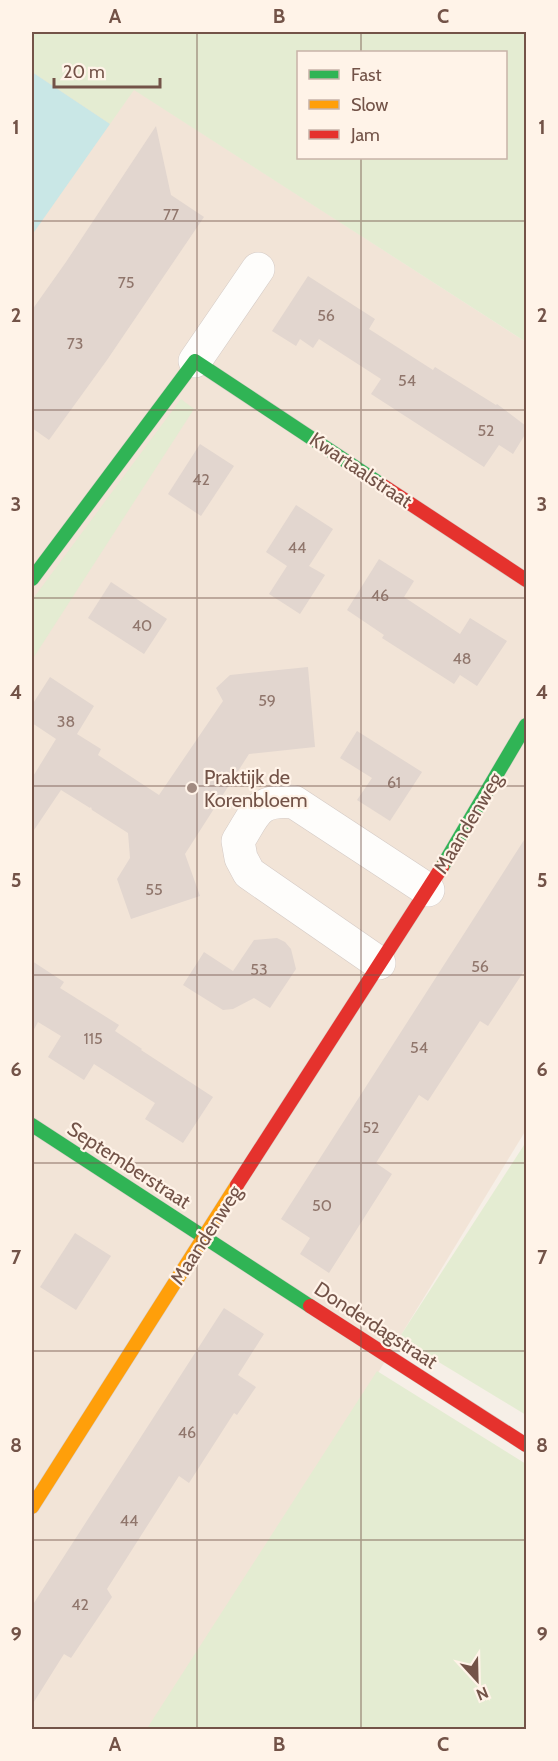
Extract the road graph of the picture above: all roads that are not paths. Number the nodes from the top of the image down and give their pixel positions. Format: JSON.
{"nodes":[{"id":1,"x":258,"y":269,"type":"dead end"},
{"id":2,"x":195,"y":361,"type":"junction"},
{"id":3,"x":32,"y":579,"type":"edge"},
{"id":4,"x":526,"y":580,"type":"edge"},
{"id":5,"x":526,"y":725,"type":"edge"},
{"id":6,"x":428,"y":890,"type":"junction"},
{"id":7,"x":379,"y":963,"type":"junction"},
{"id":8,"x":32,"y":1125,"type":"edge"},
{"id":9,"x":204,"y":1238,"type":"junction"},
{"id":10,"x":526,"y":1445,"type":"edge"},
{"id":11,"x":32,"y":1507,"type":"edge"}],
"edges":[{"from":1,"to":2,"type":"street"},
{"from":2,"to":3,"type":"street"},
{"from":2,"to":4,"type":"street","name":"Kwartaalstraat"},
{"from":5,"to":6,"type":"street","name":"Maandenweg"},
{"from":6,"to":7,"type":"street","name":"Maandenweg"},
{"from":6,"to":7,"type":"street","name":"Maandenweg"},
{"from":7,"to":9,"type":"street","name":"Maandenweg"},
{"from":8,"to":9,"type":"street","name":"Septemberstraat"},
{"from":9,"to":10,"type":"street","name":"Donderdagstraat"},
{"from":9,"to":11,"type":"street","name":"Maandenweg"}]}
